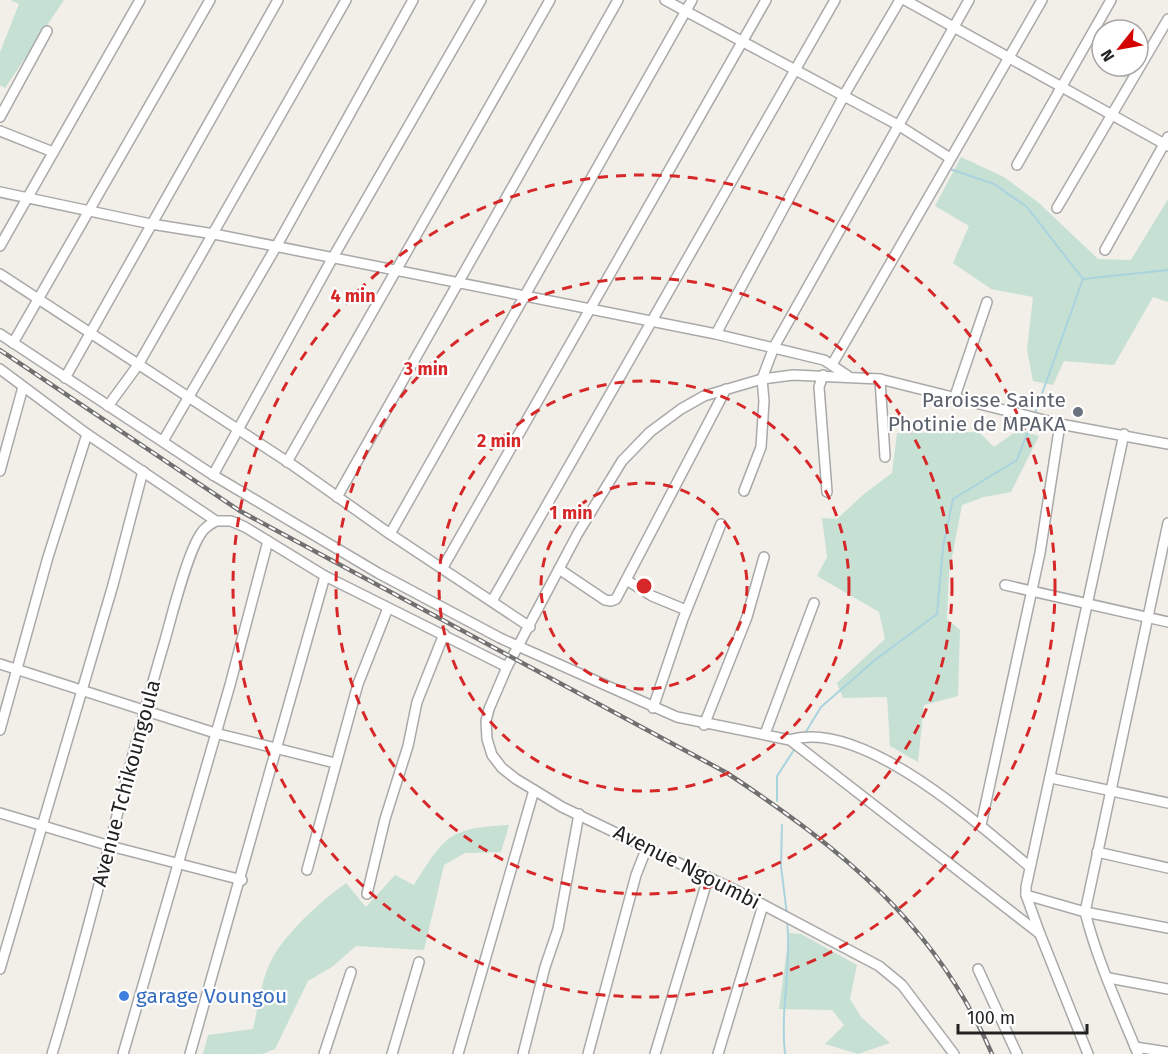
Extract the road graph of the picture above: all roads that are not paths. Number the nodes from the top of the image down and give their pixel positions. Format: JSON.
{"nodes":[{"id":1,"x":140,"y":0,"type":"edge"},
{"id":2,"x":210,"y":0,"type":"edge"},
{"id":3,"x":278,"y":0,"type":"edge"},
{"id":4,"x":346,"y":0,"type":"edge"},
{"id":5,"x":414,"y":0,"type":"edge"},
{"id":6,"x":481,"y":0,"type":"edge"},
{"id":7,"x":550,"y":0,"type":"edge"},
{"id":8,"x":618,"y":0,"type":"edge"},
{"id":9,"x":665,"y":0,"type":"edge"},
{"id":10,"x":692,"y":0,"type":"edge"},
{"id":11,"x":766,"y":0,"type":"edge"},
{"id":12,"x":835,"y":0,"type":"edge"},
{"id":13,"x":900,"y":0,"type":"edge"},
{"id":14,"x":905,"y":0,"type":"edge"},
{"id":15,"x":969,"y":0,"type":"edge"},
{"id":16,"x":1042,"y":0,"type":"edge"},
{"id":17,"x":1111,"y":0,"type":"edge"},
{"id":18,"x":686,"y":12,"type":"junction"},
{"id":19,"x":1168,"y":19,"type":"edge"},
{"id":20,"x":953,"y":27,"type":"junction"},
{"id":21,"x":47,"y":31,"type":"dead end"},
{"id":22,"x":742,"y":42,"type":"junction"},
{"id":23,"x":1007,"y":59,"type":"junction"},
{"id":24,"x":795,"y":71,"type":"junction"},
{"id":25,"x":1061,"y":89,"type":"junction"},
{"id":26,"x":843,"y":97,"type":"junction"},
{"id":27,"x":1112,"y":116,"type":"junction"},
{"id":28,"x":0,"y":117,"type":"edge"},
{"id":29,"x":898,"y":125,"type":"junction"},
{"id":30,"x":0,"y":131,"type":"edge"},
{"id":31,"x":1167,"y":142,"type":"edge"},
{"id":32,"x":53,"y":152,"type":"junction"},
{"id":33,"x":950,"y":158,"type":"junction"},
{"id":34,"x":1017,"y":165,"type":"dead end"},
{"id":35,"x":0,"y":192,"type":"edge"},
{"id":36,"x":28,"y":198,"type":"junction"},
{"id":37,"x":1057,"y":208,"type":"dead end"},
{"id":38,"x":89,"y":211,"type":"junction"},
{"id":39,"x":151,"y":224,"type":"junction"},
{"id":40,"x":214,"y":234,"type":"junction"},
{"id":41,"x":0,"y":246,"type":"edge"},
{"id":42,"x":276,"y":247,"type":"junction"},
{"id":43,"x":1105,"y":250,"type":"dead end"},
{"id":44,"x":332,"y":259,"type":"junction"},
{"id":45,"x":397,"y":271,"type":"junction"},
{"id":46,"x":0,"y":274,"type":"edge"},
{"id":47,"x":458,"y":282,"type":"junction"},
{"id":48,"x":525,"y":297,"type":"junction"},
{"id":49,"x":39,"y":300,"type":"junction"},
{"id":50,"x":987,"y":302,"type":"dead end"},
{"id":51,"x":589,"y":309,"type":"junction"},
{"id":52,"x":652,"y":323,"type":"junction"},
{"id":53,"x":90,"y":333,"type":"junction"},
{"id":54,"x":0,"y":334,"type":"edge"},
{"id":55,"x":716,"y":334,"type":"junction"},
{"id":56,"x":13,"y":343,"type":"junction"},
{"id":57,"x":774,"y":347,"type":"junction"},
{"id":58,"x":832,"y":363,"type":"junction"},
{"id":59,"x":138,"y":365,"type":"junction"},
{"id":60,"x":0,"y":369,"type":"edge"},
{"id":61,"x":823,"y":375,"type":"junction"},
{"id":62,"x":848,"y":376,"type":"junction"},
{"id":63,"x":65,"y":378,"type":"junction"},
{"id":64,"x":762,"y":379,"type":"junction"},
{"id":65,"x":880,"y":379,"type":"junction"},
{"id":66,"x":23,"y":387,"type":"junction"},
{"id":67,"x":726,"y":389,"type":"junction"},
{"id":68,"x":189,"y":398,"type":"junction"},
{"id":69,"x":954,"y":399,"type":"junction"},
{"id":70,"x":108,"y":406,"type":"junction"},
{"id":71,"x":1060,"y":424,"type":"junction"},
{"id":72,"x":239,"y":431,"type":"junction"},
{"id":73,"x":87,"y":434,"type":"junction"},
{"id":74,"x":1124,"y":434,"type":"junction"},
{"id":75,"x":163,"y":441,"type":"junction"},
{"id":76,"x":1168,"y":444,"type":"edge"},
{"id":77,"x":885,"y":457,"type":"dead end"},
{"id":78,"x":287,"y":462,"type":"junction"},
{"id":79,"x":0,"y":471,"type":"edge"},
{"id":80,"x":143,"y":471,"type":"junction"},
{"id":81,"x":213,"y":475,"type":"junction"},
{"id":82,"x":744,"y":490,"type":"dead end"},
{"id":83,"x":827,"y":492,"type":"dead end"},
{"id":84,"x":337,"y":497,"type":"junction"},
{"id":85,"x":216,"y":521,"type":"junction"},
{"id":86,"x":1168,"y":523,"type":"edge"},
{"id":87,"x":721,"y":524,"type":"dead end"},
{"id":88,"x":390,"y":534,"type":"junction"},
{"id":89,"x":268,"y":541,"type":"junction"},
{"id":90,"x":764,"y":557,"type":"dead end"},
{"id":91,"x":442,"y":568,"type":"junction"},
{"id":92,"x":559,"y":569,"type":"junction"},
{"id":93,"x":326,"y":576,"type":"junction"},
{"id":94,"x":628,"y":581,"type":"junction"},
{"id":95,"x":1005,"y":585,"type":"dead end"},
{"id":96,"x":1031,"y":591,"type":"junction"},
{"id":97,"x":492,"y":601,"type":"junction"},
{"id":98,"x":814,"y":603,"type":"dead end"},
{"id":99,"x":1089,"y":605,"type":"junction"},
{"id":100,"x":388,"y":608,"type":"junction"},
{"id":101,"x":686,"y":610,"type":"junction"},
{"id":102,"x":1147,"y":617,"type":"junction"},
{"id":103,"x":1168,"y":622,"type":"edge"},
{"id":104,"x":530,"y":627,"type":"junction"},
{"id":105,"x":444,"y":634,"type":"junction"},
{"id":106,"x":519,"y":646,"type":"junction"},
{"id":107,"x":0,"y":664,"type":"edge"},
{"id":108,"x":507,"y":668,"type":"junction"},
{"id":109,"x":18,"y":670,"type":"junction"},
{"id":110,"x":82,"y":692,"type":"junction"},
{"id":111,"x":653,"y":708,"type":"junction"},
{"id":112,"x":144,"y":711,"type":"junction"},
{"id":113,"x":704,"y":725,"type":"junction"},
{"id":114,"x":0,"y":729,"type":"edge"},
{"id":115,"x":215,"y":732,"type":"junction"},
{"id":116,"x":765,"y":734,"type":"junction"},
{"id":117,"x":790,"y":740,"type":"junction"},
{"id":118,"x":276,"y":746,"type":"junction"},
{"id":119,"x":335,"y":763,"type":"junction"},
{"id":120,"x":1051,"y":778,"type":"junction"},
{"id":121,"x":534,"y":790,"type":"junction"},
{"id":122,"x":1110,"y":790,"type":"junction"},
{"id":123,"x":1168,"y":803,"type":"edge"},
{"id":124,"x":0,"y":813,"type":"edge"},
{"id":125,"x":579,"y":814,"type":"junction"},
{"id":126,"x":41,"y":825,"type":"junction"},
{"id":127,"x":981,"y":825,"type":"junction"},
{"id":128,"x":110,"y":846,"type":"junction"},
{"id":129,"x":647,"y":847,"type":"junction"},
{"id":130,"x":1097,"y":852,"type":"junction"},
{"id":131,"x":178,"y":864,"type":"junction"},
{"id":132,"x":1030,"y":867,"type":"junction"},
{"id":133,"x":1168,"y":868,"type":"edge"},
{"id":134,"x":307,"y":870,"type":"dead end"},
{"id":135,"x":708,"y":878,"type":"junction"},
{"id":136,"x":242,"y":880,"type":"junction"},
{"id":137,"x":367,"y":894,"type":"dead end"},
{"id":138,"x":1026,"y":895,"type":"junction"},
{"id":139,"x":763,"y":905,"type":"junction"},
{"id":140,"x":1085,"y":912,"type":"junction"},
{"id":141,"x":1168,"y":928,"type":"edge"},
{"id":142,"x":1040,"y":934,"type":"junction"},
{"id":143,"x":418,"y":962,"type":"dead end"},
{"id":144,"x":0,"y":969,"type":"edge"},
{"id":145,"x":978,"y":969,"type":"dead end"},
{"id":146,"x":351,"y":972,"type":"dead end"},
{"id":147,"x":1109,"y":978,"type":"junction"},
{"id":148,"x":1168,"y":989,"type":"edge"},
{"id":149,"x":1136,"y":1051,"type":"edge"},
{"id":150,"x":1168,"y":1052,"type":"edge"},
{"id":151,"x":52,"y":1054,"type":"edge"},
{"id":152,"x":123,"y":1054,"type":"edge"},
{"id":153,"x":190,"y":1054,"type":"edge"},
{"id":154,"x":324,"y":1054,"type":"edge"},
{"id":155,"x":392,"y":1054,"type":"edge"},
{"id":156,"x":458,"y":1054,"type":"edge"},
{"id":157,"x":524,"y":1054,"type":"edge"},
{"id":158,"x":588,"y":1054,"type":"edge"},
{"id":159,"x":655,"y":1054,"type":"edge"},
{"id":160,"x":718,"y":1054,"type":"edge"},
{"id":161,"x":954,"y":1054,"type":"edge"},
{"id":162,"x":1017,"y":1054,"type":"edge"},
{"id":163,"x":1088,"y":1054,"type":"edge"}],
"edges":[{"from":1,"to":32,"type":"street"},
{"from":2,"to":38,"type":"street"},
{"from":3,"to":39,"type":"street"},
{"from":4,"to":40,"type":"street"},
{"from":5,"to":42,"type":"street"},
{"from":6,"to":44,"type":"street"},
{"from":7,"to":45,"type":"street"},
{"from":8,"to":47,"type":"street"},
{"from":9,"to":18,"type":"street"},
{"from":10,"to":18,"type":"street"},
{"from":11,"to":22,"type":"street"},
{"from":12,"to":24,"type":"street"},
{"from":13,"to":26,"type":"street"},
{"from":14,"to":20,"type":"street"},
{"from":15,"to":20,"type":"street"},
{"from":16,"to":23,"type":"street"},
{"from":17,"to":25,"type":"street"},
{"from":18,"to":22,"type":"street"},
{"from":18,"to":48,"type":"street"},
{"from":19,"to":27,"type":"street"},
{"from":20,"to":23,"type":"street"},
{"from":20,"to":29,"type":"street"},
{"from":21,"to":28,"type":"street"},
{"from":22,"to":24,"type":"street"},
{"from":22,"to":51,"type":"street"},
{"from":23,"to":25,"type":"street"},
{"from":23,"to":33,"type":"street"},
{"from":24,"to":26,"type":"street"},
{"from":24,"to":52,"type":"street"},
{"from":25,"to":27,"type":"street"},
{"from":25,"to":34,"type":"street"},
{"from":26,"to":29,"type":"street"},
{"from":26,"to":55,"type":"street"},
{"from":27,"to":31,"type":"street"},
{"from":27,"to":37,"type":"street"},
{"from":29,"to":33,"type":"street"},
{"from":29,"to":57,"type":"street"},
{"from":30,"to":32,"type":"street"},
{"from":31,"to":43,"type":"street"},
{"from":32,"to":36,"type":"street"},
{"from":33,"to":58,"type":"street"},
{"from":35,"to":36,"type":"street"},
{"from":36,"to":38,"type":"street"},
{"from":36,"to":41,"type":"street"},
{"from":38,"to":39,"type":"street"},
{"from":38,"to":49,"type":"street"},
{"from":39,"to":40,"type":"street"},
{"from":39,"to":53,"type":"street"},
{"from":40,"to":42,"type":"street"},
{"from":40,"to":59,"type":"street"},
{"from":42,"to":44,"type":"street"},
{"from":42,"to":68,"type":"street"},
{"from":44,"to":45,"type":"street"},
{"from":44,"to":72,"type":"street"},
{"from":45,"to":47,"type":"street"},
{"from":45,"to":78,"type":"street"},
{"from":46,"to":49,"type":"street"},
{"from":47,"to":48,"type":"street"},
{"from":47,"to":84,"type":"street"},
{"from":48,"to":51,"type":"street"},
{"from":48,"to":88,"type":"street"},
{"from":49,"to":53,"type":"street"},
{"from":49,"to":56,"type":"street"},
{"from":50,"to":69,"type":"street"},
{"from":51,"to":52,"type":"street"},
{"from":51,"to":91,"type":"street"},
{"from":52,"to":55,"type":"street"},
{"from":52,"to":97,"type":"street"},
{"from":53,"to":59,"type":"street"},
{"from":53,"to":63,"type":"street"},
{"from":54,"to":56,"type":"street"},
{"from":55,"to":57,"type":"street"},
{"from":56,"to":63,"type":"street"},
{"from":57,"to":58,"type":"street"},
{"from":57,"to":64,"type":"street"},
{"from":58,"to":62,"type":"street"},
{"from":59,"to":68,"type":"street"},
{"from":59,"to":70,"type":"street"},
{"from":60,"to":66,"type":"street"},
{"from":61,"to":62,"type":"street","name":"Avenue Ngoumbi"},
{"from":61,"to":64,"type":"street","name":"Avenue Ngoumbi"},
{"from":61,"to":83,"type":"street"},
{"from":62,"to":65,"type":"street","name":"Avenue Ngoumbi"},
{"from":63,"to":70,"type":"street"},
{"from":64,"to":67,"type":"street","name":"Avenue Ngoumbi"},
{"from":64,"to":82,"type":"street"},
{"from":65,"to":69,"type":"street","name":"Avenue Ngoumbi"},
{"from":65,"to":77,"type":"street"},
{"from":66,"to":73,"type":"street"},
{"from":66,"to":79,"type":"street"},
{"from":67,"to":92,"type":"street","name":"Avenue Ngoumbi"},
{"from":67,"to":94,"type":"street"},
{"from":68,"to":72,"type":"street"},
{"from":68,"to":75,"type":"street"},
{"from":69,"to":71,"type":"street","name":"Avenue Ngoumbi"},
{"from":70,"to":75,"type":"street"},
{"from":71,"to":74,"type":"street","name":"Avenue Ngoumbi"},
{"from":71,"to":96,"type":"street"},
{"from":72,"to":78,"type":"street"},
{"from":72,"to":81,"type":"street"},
{"from":73,"to":80,"type":"street"},
{"from":73,"to":109,"type":"street"},
{"from":74,"to":76,"type":"street","name":"Avenue Ngoumbi"},
{"from":74,"to":99,"type":"street"},
{"from":75,"to":81,"type":"street"},
{"from":78,"to":84,"type":"street"},
{"from":80,"to":85,"type":"street"},
{"from":80,"to":110,"type":"street"},
{"from":81,"to":106,"type":"street"},
{"from":84,"to":88,"type":"street"},
{"from":85,"to":89,"type":"street"},
{"from":85,"to":112,"type":"street","name":"Avenue Tchikoungoula"},
{"from":86,"to":102,"type":"street"},
{"from":87,"to":101,"type":"street"},
{"from":88,"to":91,"type":"street"},
{"from":89,"to":93,"type":"street"},
{"from":89,"to":115,"type":"street"},
{"from":90,"to":113,"type":"street"},
{"from":91,"to":97,"type":"street"},
{"from":92,"to":94,"type":"street"},
{"from":92,"to":104,"type":"street","name":"Avenue Ngoumbi"},
{"from":93,"to":100,"type":"street"},
{"from":93,"to":118,"type":"street"},
{"from":94,"to":101,"type":"street"},
{"from":95,"to":96,"type":"street"},
{"from":96,"to":99,"type":"street"},
{"from":96,"to":127,"type":"street"},
{"from":97,"to":104,"type":"street"},
{"from":98,"to":116,"type":"street"},
{"from":99,"to":102,"type":"street"},
{"from":99,"to":120,"type":"street"},
{"from":100,"to":105,"type":"street"},
{"from":100,"to":119,"type":"street"},
{"from":101,"to":111,"type":"street"},
{"from":102,"to":103,"type":"street"},
{"from":102,"to":122,"type":"street"},
{"from":104,"to":106,"type":"street","name":"Avenue Ngoumbi"},
{"from":105,"to":108,"type":"street"},
{"from":105,"to":137,"type":"street"},
{"from":106,"to":108,"type":"street","name":"Avenue Ngoumbi"},
{"from":106,"to":111,"type":"street"},
{"from":107,"to":109,"type":"street"},
{"from":108,"to":121,"type":"street","name":"Avenue Ngoumbi"},
{"from":109,"to":110,"type":"street"},
{"from":109,"to":114,"type":"street"},
{"from":110,"to":112,"type":"street"},
{"from":110,"to":126,"type":"street"},
{"from":111,"to":113,"type":"street"},
{"from":112,"to":115,"type":"street"},
{"from":112,"to":128,"type":"street","name":"Avenue Tchikoungoula"},
{"from":113,"to":116,"type":"street"},
{"from":115,"to":118,"type":"street"},
{"from":115,"to":131,"type":"street"},
{"from":116,"to":117,"type":"street"},
{"from":117,"to":127,"type":"street"},
{"from":117,"to":142,"type":"street"},
{"from":118,"to":119,"type":"street"},
{"from":118,"to":136,"type":"street"},
{"from":119,"to":134,"type":"street"},
{"from":120,"to":122,"type":"street"},
{"from":120,"to":132,"type":"street"},
{"from":121,"to":125,"type":"street","name":"Avenue Ngoumbi"},
{"from":121,"to":156,"type":"street"},
{"from":122,"to":123,"type":"street"},
{"from":122,"to":130,"type":"street"},
{"from":124,"to":126,"type":"street"},
{"from":125,"to":129,"type":"street","name":"Avenue Ngoumbi"},
{"from":125,"to":157,"type":"street"},
{"from":126,"to":128,"type":"street"},
{"from":126,"to":144,"type":"street"},
{"from":127,"to":132,"type":"street"},
{"from":128,"to":131,"type":"street"},
{"from":128,"to":151,"type":"street","name":"Avenue Tchikoungoula"},
{"from":129,"to":135,"type":"street","name":"Avenue Ngoumbi"},
{"from":129,"to":158,"type":"street"},
{"from":130,"to":133,"type":"street"},
{"from":130,"to":140,"type":"street"},
{"from":131,"to":136,"type":"street"},
{"from":131,"to":152,"type":"street"},
{"from":132,"to":138,"type":"street"},
{"from":135,"to":139,"type":"street","name":"Avenue Ngoumbi"},
{"from":135,"to":159,"type":"street"},
{"from":136,"to":153,"type":"street"},
{"from":138,"to":140,"type":"street"},
{"from":138,"to":142,"type":"street"},
{"from":139,"to":160,"type":"street"},
{"from":139,"to":161,"type":"street","name":"Avenue Ngoumbi"},
{"from":140,"to":141,"type":"street"},
{"from":140,"to":147,"type":"street"},
{"from":142,"to":163,"type":"street"},
{"from":143,"to":155,"type":"street"},
{"from":145,"to":162,"type":"street"},
{"from":146,"to":154,"type":"street"},
{"from":147,"to":148,"type":"street"},
{"from":147,"to":149,"type":"street"},
{"from":149,"to":150,"type":"street"}]}
